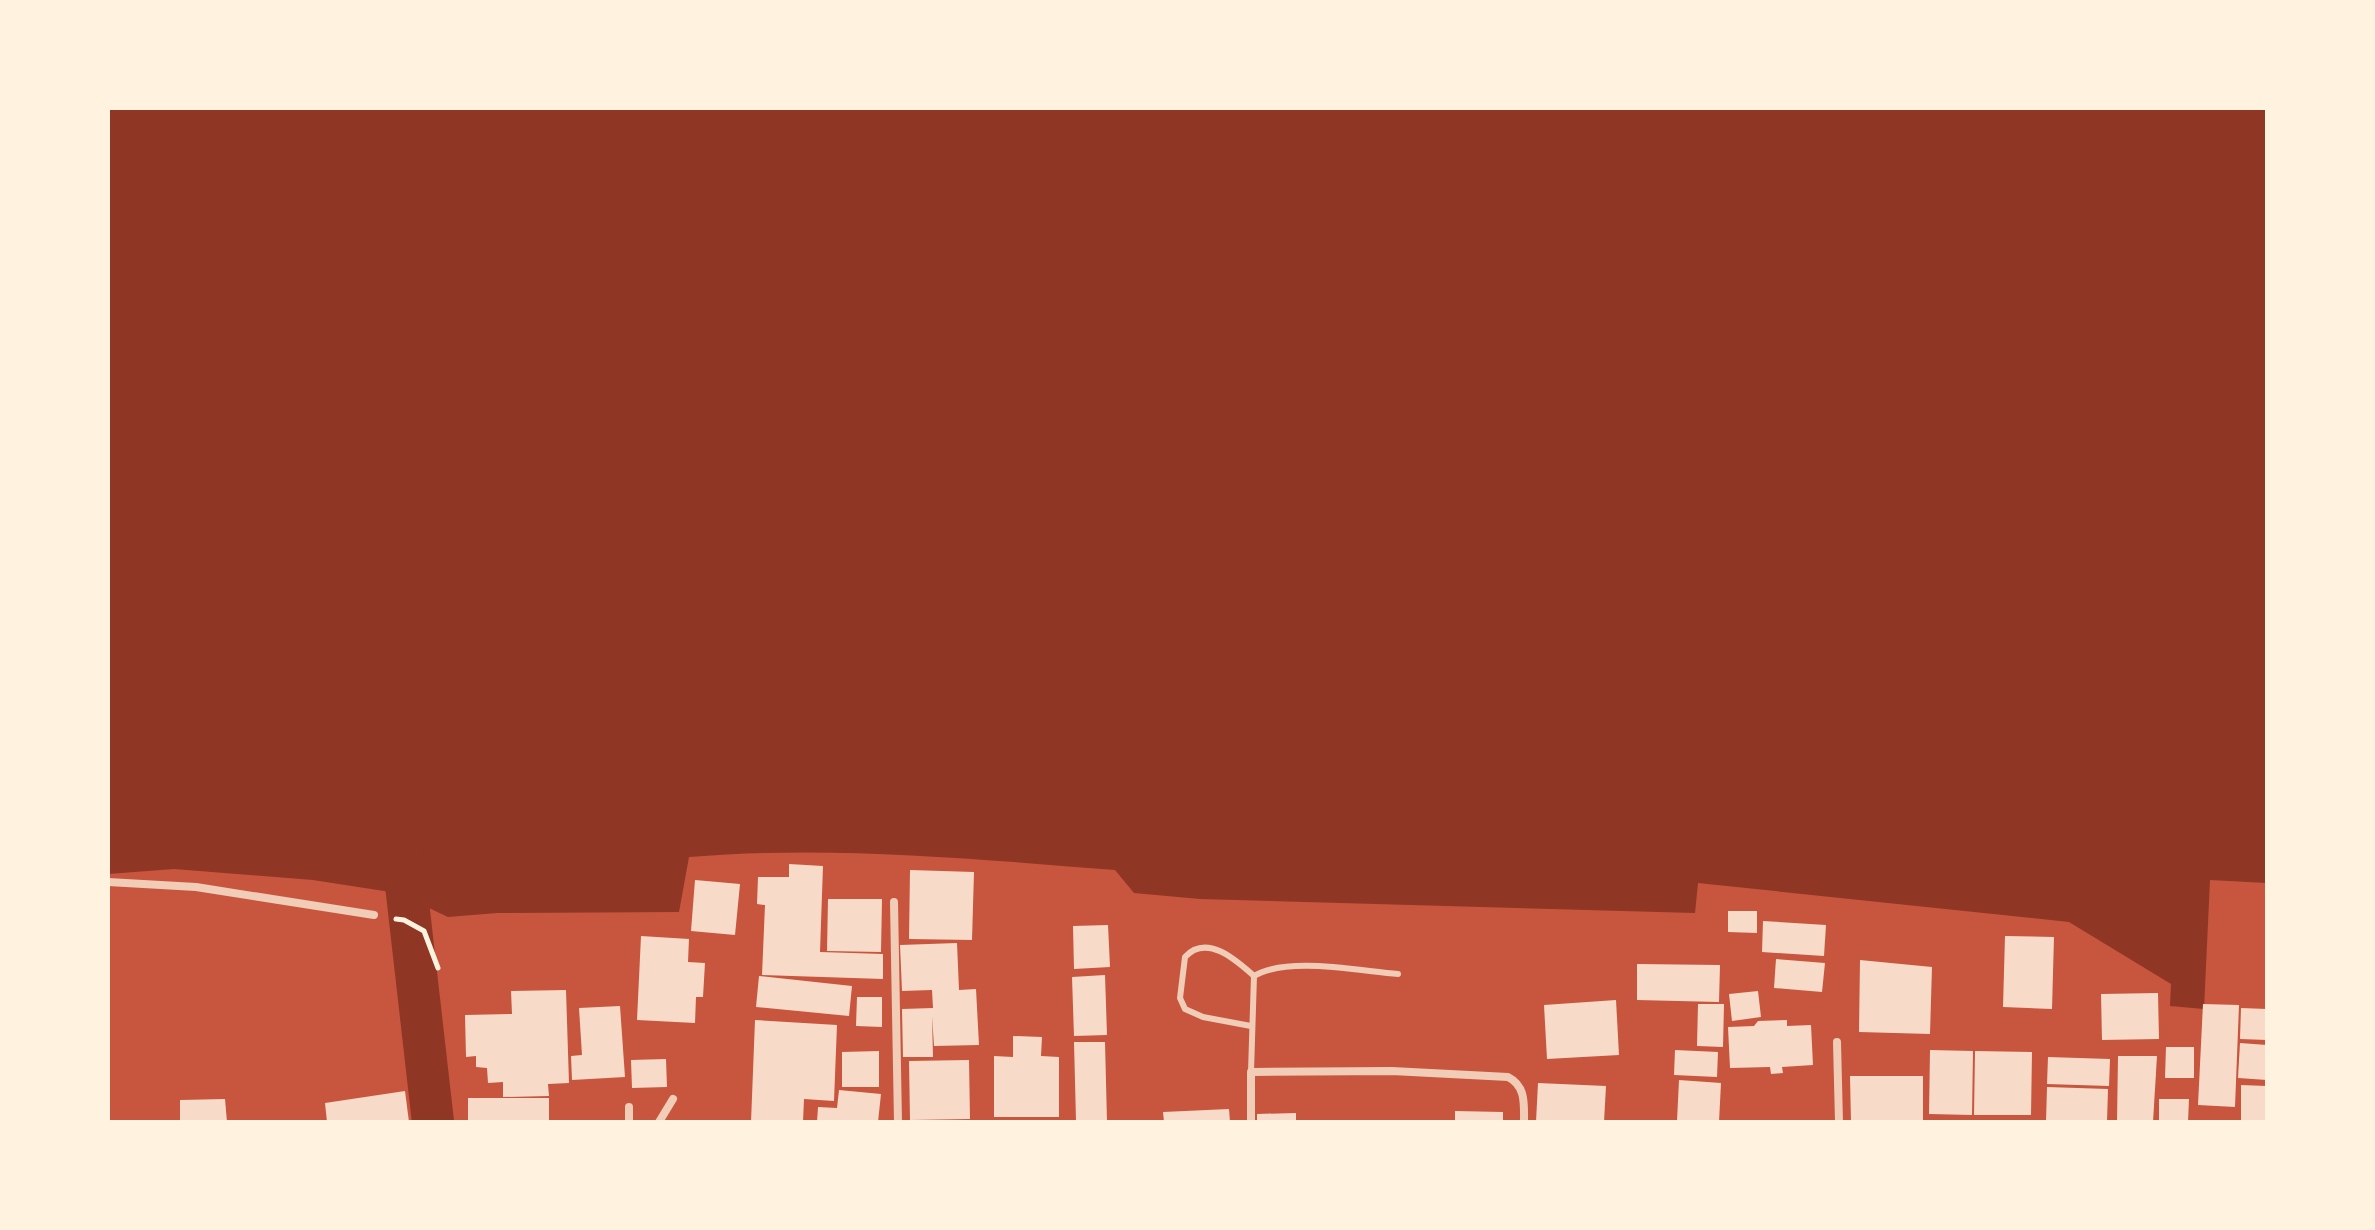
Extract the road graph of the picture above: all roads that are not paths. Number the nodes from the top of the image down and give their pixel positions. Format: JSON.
{"nodes":[{"id":1,"x":108,"y":882,"type":"edge"},
{"id":2,"x":894,"y":902,"type":"dead end"},
{"id":3,"x":374,"y":915,"type":"road end"},
{"id":4,"x":1398,"y":974,"type":"dead end"},
{"id":5,"x":1254,"y":976,"type":"junction"},
{"id":6,"x":1251,"y":1026,"type":"junction"},
{"id":7,"x":1837,"y":1042,"type":"dead end"},
{"id":8,"x":1251,"y":1072,"type":"junction"},
{"id":9,"x":673,"y":1099,"type":"dead end"},
{"id":10,"x":629,"y":1107,"type":"dead end"},
{"id":11,"x":629,"y":1122,"type":"edge"},
{"id":12,"x":659,"y":1122,"type":"edge"},
{"id":13,"x":898,"y":1122,"type":"edge"},
{"id":14,"x":1251,"y":1122,"type":"edge"},
{"id":15,"x":1524,"y":1122,"type":"edge"},
{"id":16,"x":1839,"y":1122,"type":"edge"}],
"edges":[{"from":1,"to":3,"type":"street"},
{"from":2,"to":13,"type":"street"},
{"from":4,"to":5,"type":"lane"},
{"from":5,"to":6,"type":"lane"},
{"from":5,"to":6,"type":"lane"},
{"from":6,"to":8,"type":"lane"},
{"from":7,"to":16,"type":"street"},
{"from":8,"to":14,"type":"street"},
{"from":8,"to":15,"type":"street"},
{"from":9,"to":12,"type":"street"},
{"from":10,"to":11,"type":"street"}]}
